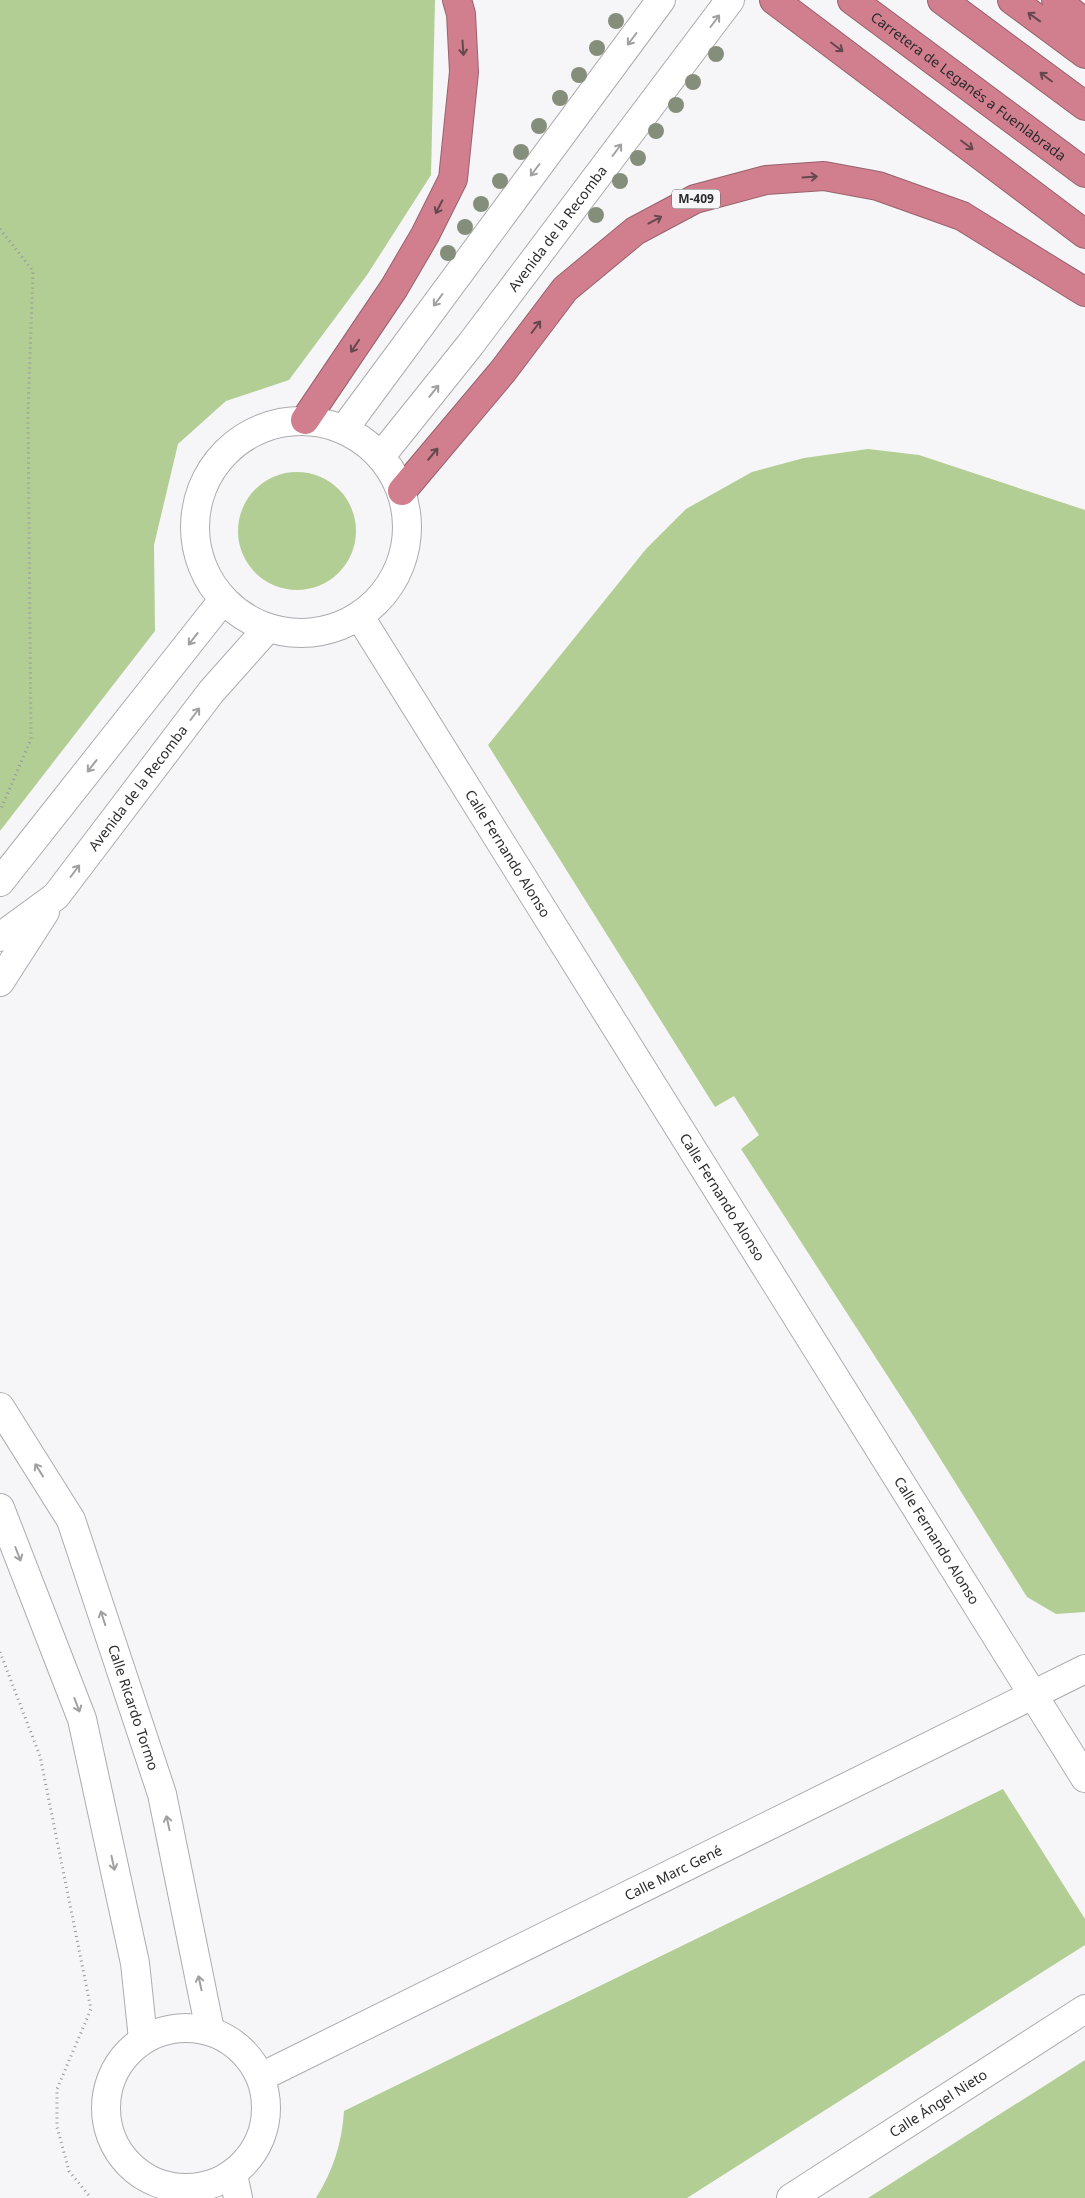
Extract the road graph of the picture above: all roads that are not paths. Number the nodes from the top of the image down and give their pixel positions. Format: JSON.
{"nodes":[{"id":1,"x":457,"y":0,"type":"edge"},
{"id":2,"x":661,"y":0,"type":"edge"},
{"id":3,"x":730,"y":0,"type":"edge"},
{"id":4,"x":774,"y":0,"type":"edge"},
{"id":5,"x":852,"y":0,"type":"edge"},
{"id":6,"x":942,"y":0,"type":"edge"},
{"id":7,"x":1012,"y":0,"type":"edge"},
{"id":8,"x":1056,"y":0,"type":"edge"},
{"id":9,"x":1085,"y":23,"type":"edge"},
{"id":10,"x":1085,"y":54,"type":"edge"},
{"id":11,"x":1085,"y":106,"type":"edge"},
{"id":12,"x":1085,"y":173,"type":"edge"},
{"id":13,"x":1085,"y":234,"type":"edge"},
{"id":14,"x":1085,"y":292,"type":"edge"},
{"id":15,"x":305,"y":420,"type":"junction"},
{"id":16,"x":344,"y":429,"type":"junction"},
{"id":17,"x":381,"y":456,"type":"junction"},
{"id":18,"x":402,"y":491,"type":"junction"},
{"id":19,"x":223,"y":600,"type":"junction"},
{"id":20,"x":360,"y":618,"type":"junction"},
{"id":21,"x":267,"y":629,"type":"junction"},
{"id":22,"x":0,"y":882,"type":"edge"},
{"id":23,"x":56,"y":896,"type":"junction"},
{"id":24,"x":0,"y":938,"type":"edge"},
{"id":25,"x":0,"y":982,"type":"edge"},
{"id":26,"x":0,"y":1407,"type":"edge"},
{"id":27,"x":0,"y":1508,"type":"edge"},
{"id":28,"x":1085,"y":1669,"type":"edge"},
{"id":29,"x":1032,"y":1695,"type":"junction"},
{"id":30,"x":1085,"y":1778,"type":"edge"},
{"id":31,"x":1085,"y":2009,"type":"edge"},
{"id":32,"x":210,"y":2030,"type":"junction"},
{"id":33,"x":143,"y":2039,"type":"junction"},
{"id":34,"x":261,"y":2077,"type":"junction"},
{"id":35,"x":236,"y":2186,"type":"edge"},
{"id":36,"x":170,"y":2193,"type":"edge"},
{"id":37,"x":791,"y":2198,"type":"edge"}],
"edges":[{"from":1,"to":15,"type":"highway","one_way":true},
{"from":2,"to":16,"type":"street","one_way":true},
{"from":17,"to":3,"type":"street","name":"Avenida de la Recomba","one_way":true},
{"from":4,"to":13,"type":"highway","one_way":true},
{"from":5,"to":12,"type":"highway","name":"Carretera de Leganés a Fuenlabrada"},
{"from":11,"to":6,"type":"highway","one_way":true},
{"from":10,"to":7,"type":"highway","one_way":true},
{"from":8,"to":9,"type":"highway"},
{"from":18,"to":14,"type":"highway","number":"M-409","one_way":true},
{"from":15,"to":16,"type":"street"},
{"from":15,"to":19,"type":"street"},
{"from":16,"to":17,"type":"street"},
{"from":17,"to":18,"type":"street"},
{"from":18,"to":20,"type":"street"},
{"from":19,"to":21,"type":"street"},
{"from":19,"to":22,"type":"street","one_way":true},
{"from":20,"to":21,"type":"street"},
{"from":20,"to":29,"type":"street","name":"Calle Fernando Alonso"},
{"from":23,"to":21,"type":"street","name":"Avenida de la Recomba","one_way":true},
{"from":23,"to":24,"type":"street","name":"Avenida de la Recomba"},
{"from":23,"to":25,"type":"street"},
{"from":32,"to":26,"type":"street","name":"Calle Ricardo Tormo","one_way":true},
{"from":27,"to":33,"type":"street","one_way":true},
{"from":28,"to":29,"type":"street","name":"Calle Marc Gené"},
{"from":29,"to":30,"type":"street","name":"Calle Fernando Alonso"},
{"from":29,"to":34,"type":"street","name":"Calle Marc Gené"},
{"from":31,"to":37,"type":"street","name":"Calle Ángel Nieto"},
{"from":32,"to":33,"type":"street"},
{"from":32,"to":34,"type":"street"},
{"from":33,"to":36,"type":"street"},
{"from":34,"to":35,"type":"street"},
{"from":35,"to":36,"type":"street"}]}
